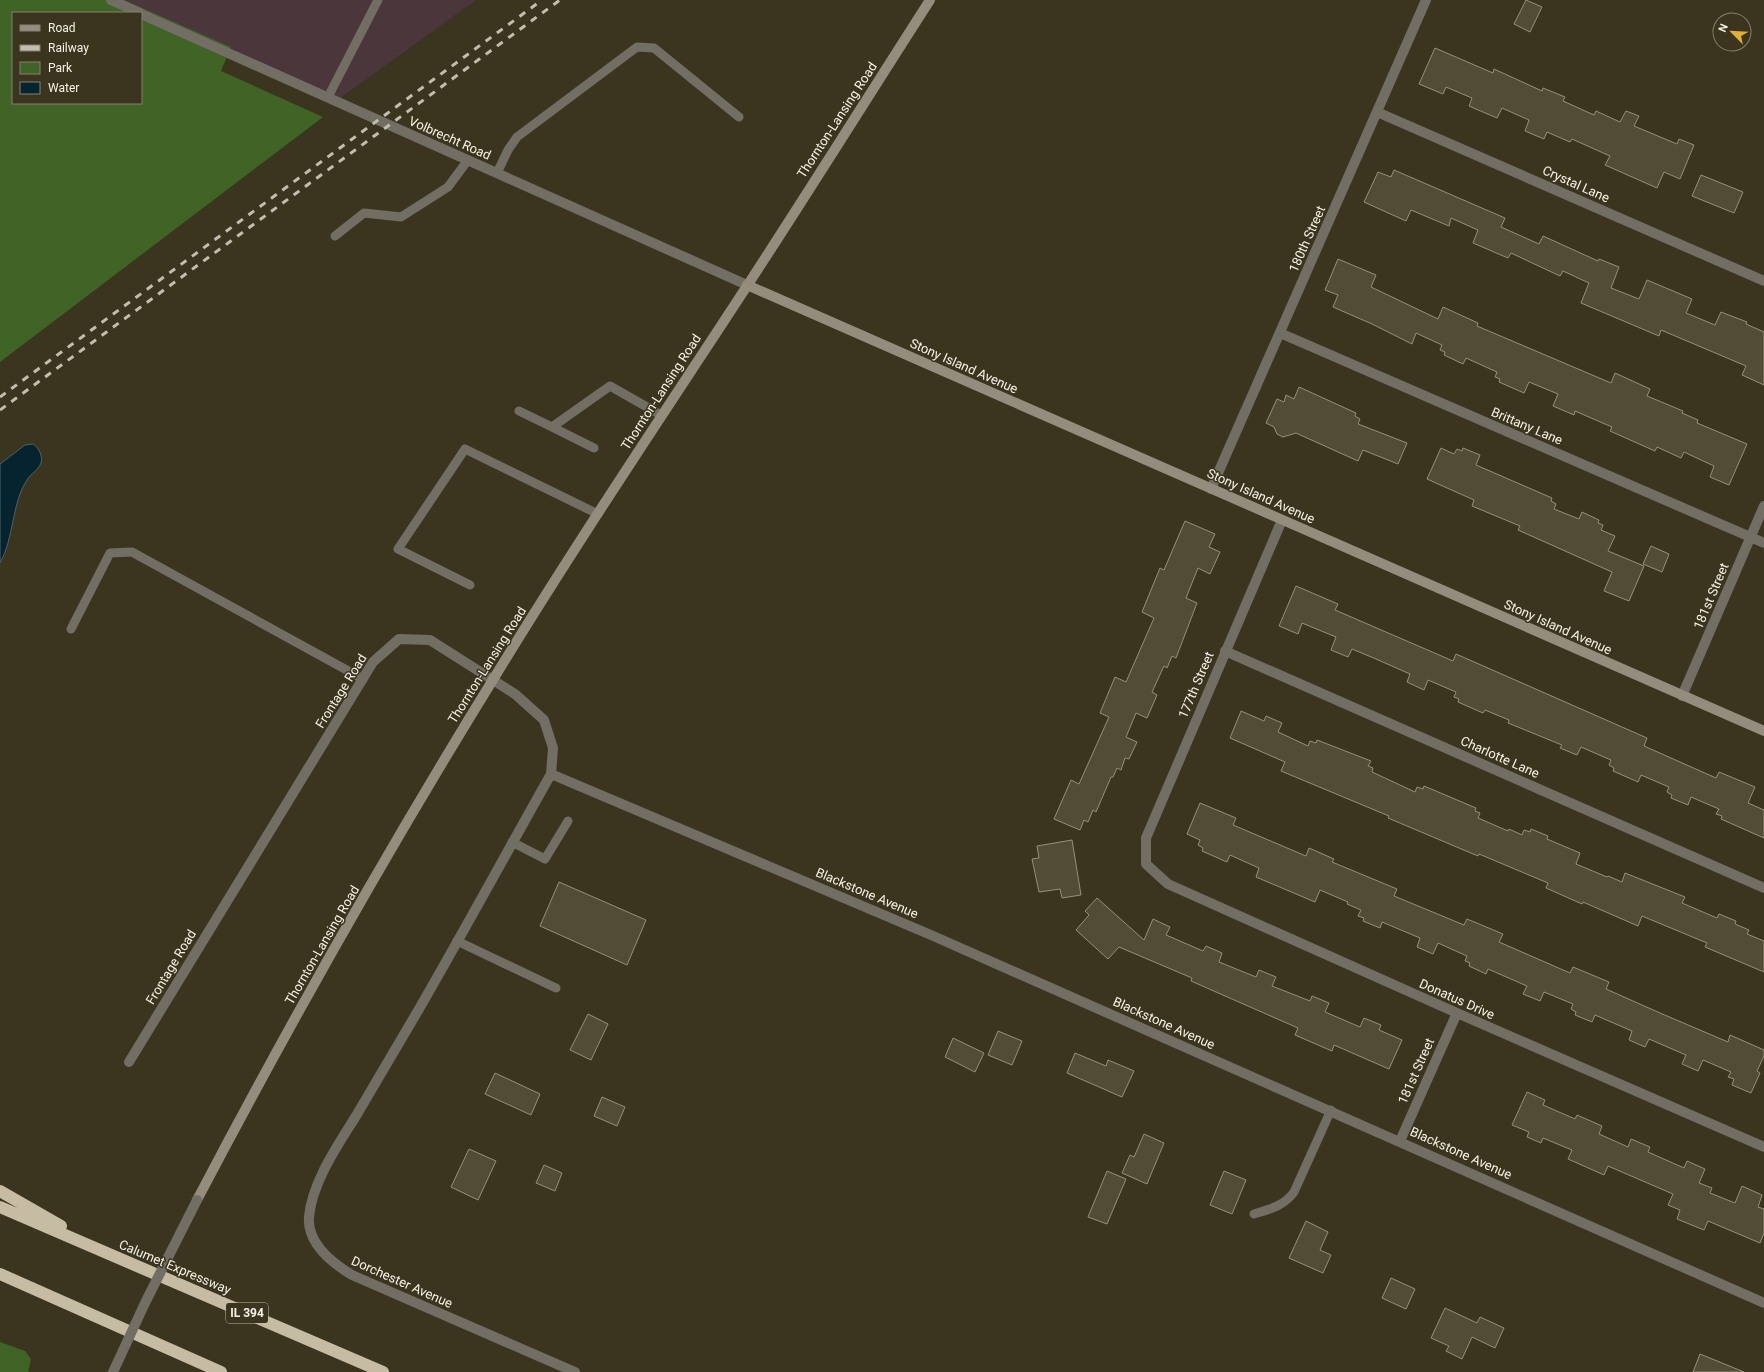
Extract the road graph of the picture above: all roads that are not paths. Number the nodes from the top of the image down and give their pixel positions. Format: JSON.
{"nodes":[{"id":1,"x":111,"y":0,"type":"edge"},
{"id":2,"x":378,"y":0,"type":"edge"},
{"id":3,"x":930,"y":0,"type":"edge"},
{"id":4,"x":1426,"y":0,"type":"edge"},
{"id":5,"x":138,"y":12,"type":"edge"},
{"id":6,"x":142,"y":14,"type":"edge"},
{"id":7,"x":328,"y":97,"type":"junction"},
{"id":8,"x":1377,"y":112,"type":"junction"},
{"id":9,"x":739,"y":117,"type":"dead end"},
{"id":10,"x":468,"y":160,"type":"junction"},
{"id":11,"x":497,"y":173,"type":"junction"},
{"id":12,"x":335,"y":236,"type":"dead end"},
{"id":13,"x":1764,"y":281,"type":"edge"},
{"id":14,"x":747,"y":285,"type":"junction"},
{"id":15,"x":1280,"y":333,"type":"junction"},
{"id":16,"x":519,"y":411,"type":"dead end"},
{"id":17,"x":661,"y":415,"type":"junction"},
{"id":18,"x":552,"y":427,"type":"junction"},
{"id":19,"x":594,"y":448,"type":"dead end"},
{"id":20,"x":1211,"y":489,"type":"junction"},
{"id":21,"x":1764,"y":506,"type":"edge"},
{"id":22,"x":598,"y":514,"type":"junction"},
{"id":23,"x":1282,"y":520,"type":"junction"},
{"id":24,"x":1750,"y":537,"type":"junction"},
{"id":25,"x":1764,"y":543,"type":"edge"},
{"id":26,"x":470,"y":585,"type":"dead end"},
{"id":27,"x":71,"y":629,"type":"dead end"},
{"id":28,"x":1225,"y":651,"type":"junction"},
{"id":29,"x":363,"y":679,"type":"junction"},
{"id":30,"x":492,"y":680,"type":"junction"},
{"id":31,"x":1682,"y":696,"type":"junction"},
{"id":32,"x":1764,"y":731,"type":"edge"},
{"id":33,"x":551,"y":774,"type":"junction"},
{"id":34,"x":568,"y":821,"type":"dead end"},
{"id":35,"x":512,"y":842,"type":"junction"},
{"id":36,"x":1146,"y":864,"type":"joint"},
{"id":37,"x":1764,"y":888,"type":"edge"},
{"id":38,"x":457,"y":941,"type":"junction"},
{"id":39,"x":556,"y":988,"type":"dead end"},
{"id":40,"x":420,"y":1008,"type":"joint"},
{"id":41,"x":1457,"y":1013,"type":"junction"},
{"id":42,"x":129,"y":1062,"type":"dead end"},
{"id":43,"x":1331,"y":1110,"type":"junction"},
{"id":44,"x":1400,"y":1141,"type":"junction"},
{"id":45,"x":1764,"y":1147,"type":"edge"},
{"id":46,"x":0,"y":1191,"type":"edge"},
{"id":47,"x":0,"y":1207,"type":"edge"},
{"id":48,"x":1254,"y":1214,"type":"dead end"},
{"id":49,"x":111,"y":1254,"type":"junction"},
{"id":50,"x":0,"y":1274,"type":"edge"},
{"id":51,"x":1764,"y":1303,"type":"edge"},
{"id":52,"x":113,"y":1372,"type":"edge"},
{"id":53,"x":221,"y":1372,"type":"edge"},
{"id":54,"x":383,"y":1372,"type":"edge"},
{"id":55,"x":575,"y":1372,"type":"edge"}],
"edges":[{"from":1,"to":5,"type":"street","name":"Volbrecht Road"},
{"from":2,"to":7,"type":"lane"},
{"from":3,"to":14,"type":"street","name":"Thornton-Lansing Road"},
{"from":4,"to":8,"type":"street","name":"180th Street"},
{"from":6,"to":7,"type":"street","name":"Volbrecht Road"},
{"from":7,"to":10,"type":"street","name":"Volbrecht Road"},
{"from":8,"to":13,"type":"street","name":"Crystal Lane"},
{"from":8,"to":15,"type":"street","name":"180th Street"},
{"from":9,"to":11,"type":"lane"},
{"from":10,"to":11,"type":"street","name":"Volbrecht Road"},
{"from":10,"to":12,"type":"lane"},
{"from":11,"to":14,"type":"street","name":"Volbrecht Road"},
{"from":14,"to":17,"type":"street","name":"Thornton-Lansing Road"},
{"from":14,"to":20,"type":"street","name":"Stony Island Avenue"},
{"from":15,"to":20,"type":"street","name":"180th Street"},
{"from":15,"to":24,"type":"street","name":"Brittany Lane"},
{"from":16,"to":18,"type":"lane"},
{"from":17,"to":18,"type":"lane"},
{"from":17,"to":22,"type":"street","name":"Thornton-Lansing Road"},
{"from":18,"to":19,"type":"lane"},
{"from":20,"to":23,"type":"street","name":"Stony Island Avenue"},
{"from":21,"to":24,"type":"street","name":"181st Street"},
{"from":22,"to":26,"type":"lane"},
{"from":22,"to":30,"type":"street","name":"Thornton-Lansing Road"},
{"from":23,"to":28,"type":"street","name":"177th Street"},
{"from":23,"to":31,"type":"street","name":"Stony Island Avenue"},
{"from":24,"to":25,"type":"street","name":"Brittany Lane"},
{"from":24,"to":31,"type":"street","name":"181st Street"},
{"from":27,"to":29,"type":"lane"},
{"from":28,"to":36,"type":"street","name":"177th Street"},
{"from":28,"to":37,"type":"street","name":"Charlotte Lane"},
{"from":29,"to":30,"type":"street","name":"Frontage Road"},
{"from":29,"to":42,"type":"street","name":"Frontage Road"},
{"from":30,"to":33,"type":"street","name":"Frontage Road"},
{"from":30,"to":52,"type":"street","name":"Thornton-Lansing Road","bridge":true},
{"from":31,"to":32,"type":"street","name":"Stony Island Avenue"},
{"from":33,"to":35,"type":"street","name":"Frontage Road"},
{"from":33,"to":43,"type":"street","name":"Blackstone Avenue"},
{"from":34,"to":35,"type":"lane"},
{"from":35,"to":38,"type":"street","name":"Frontage Road"},
{"from":36,"to":41,"type":"street","name":"Donatus Drive"},
{"from":38,"to":39,"type":"lane"},
{"from":38,"to":40,"type":"street","name":"Frontage Road"},
{"from":40,"to":55,"type":"street","name":"Dorchester Avenue"},
{"from":41,"to":44,"type":"street","name":"181st Street"},
{"from":41,"to":45,"type":"street","name":"Donatus Drive"},
{"from":43,"to":44,"type":"street","name":"Blackstone Avenue"},
{"from":43,"to":48,"type":"lane"},
{"from":44,"to":51,"type":"street","name":"Blackstone Avenue"},
{"from":46,"to":49,"type":"highway"},
{"from":47,"to":49,"type":"highway","name":"Calumet Expressway","number":"IL 394"},
{"from":49,"to":54,"type":"highway","name":"Calumet Expressway","number":"IL 394"},
{"from":50,"to":53,"type":"highway"}]}
